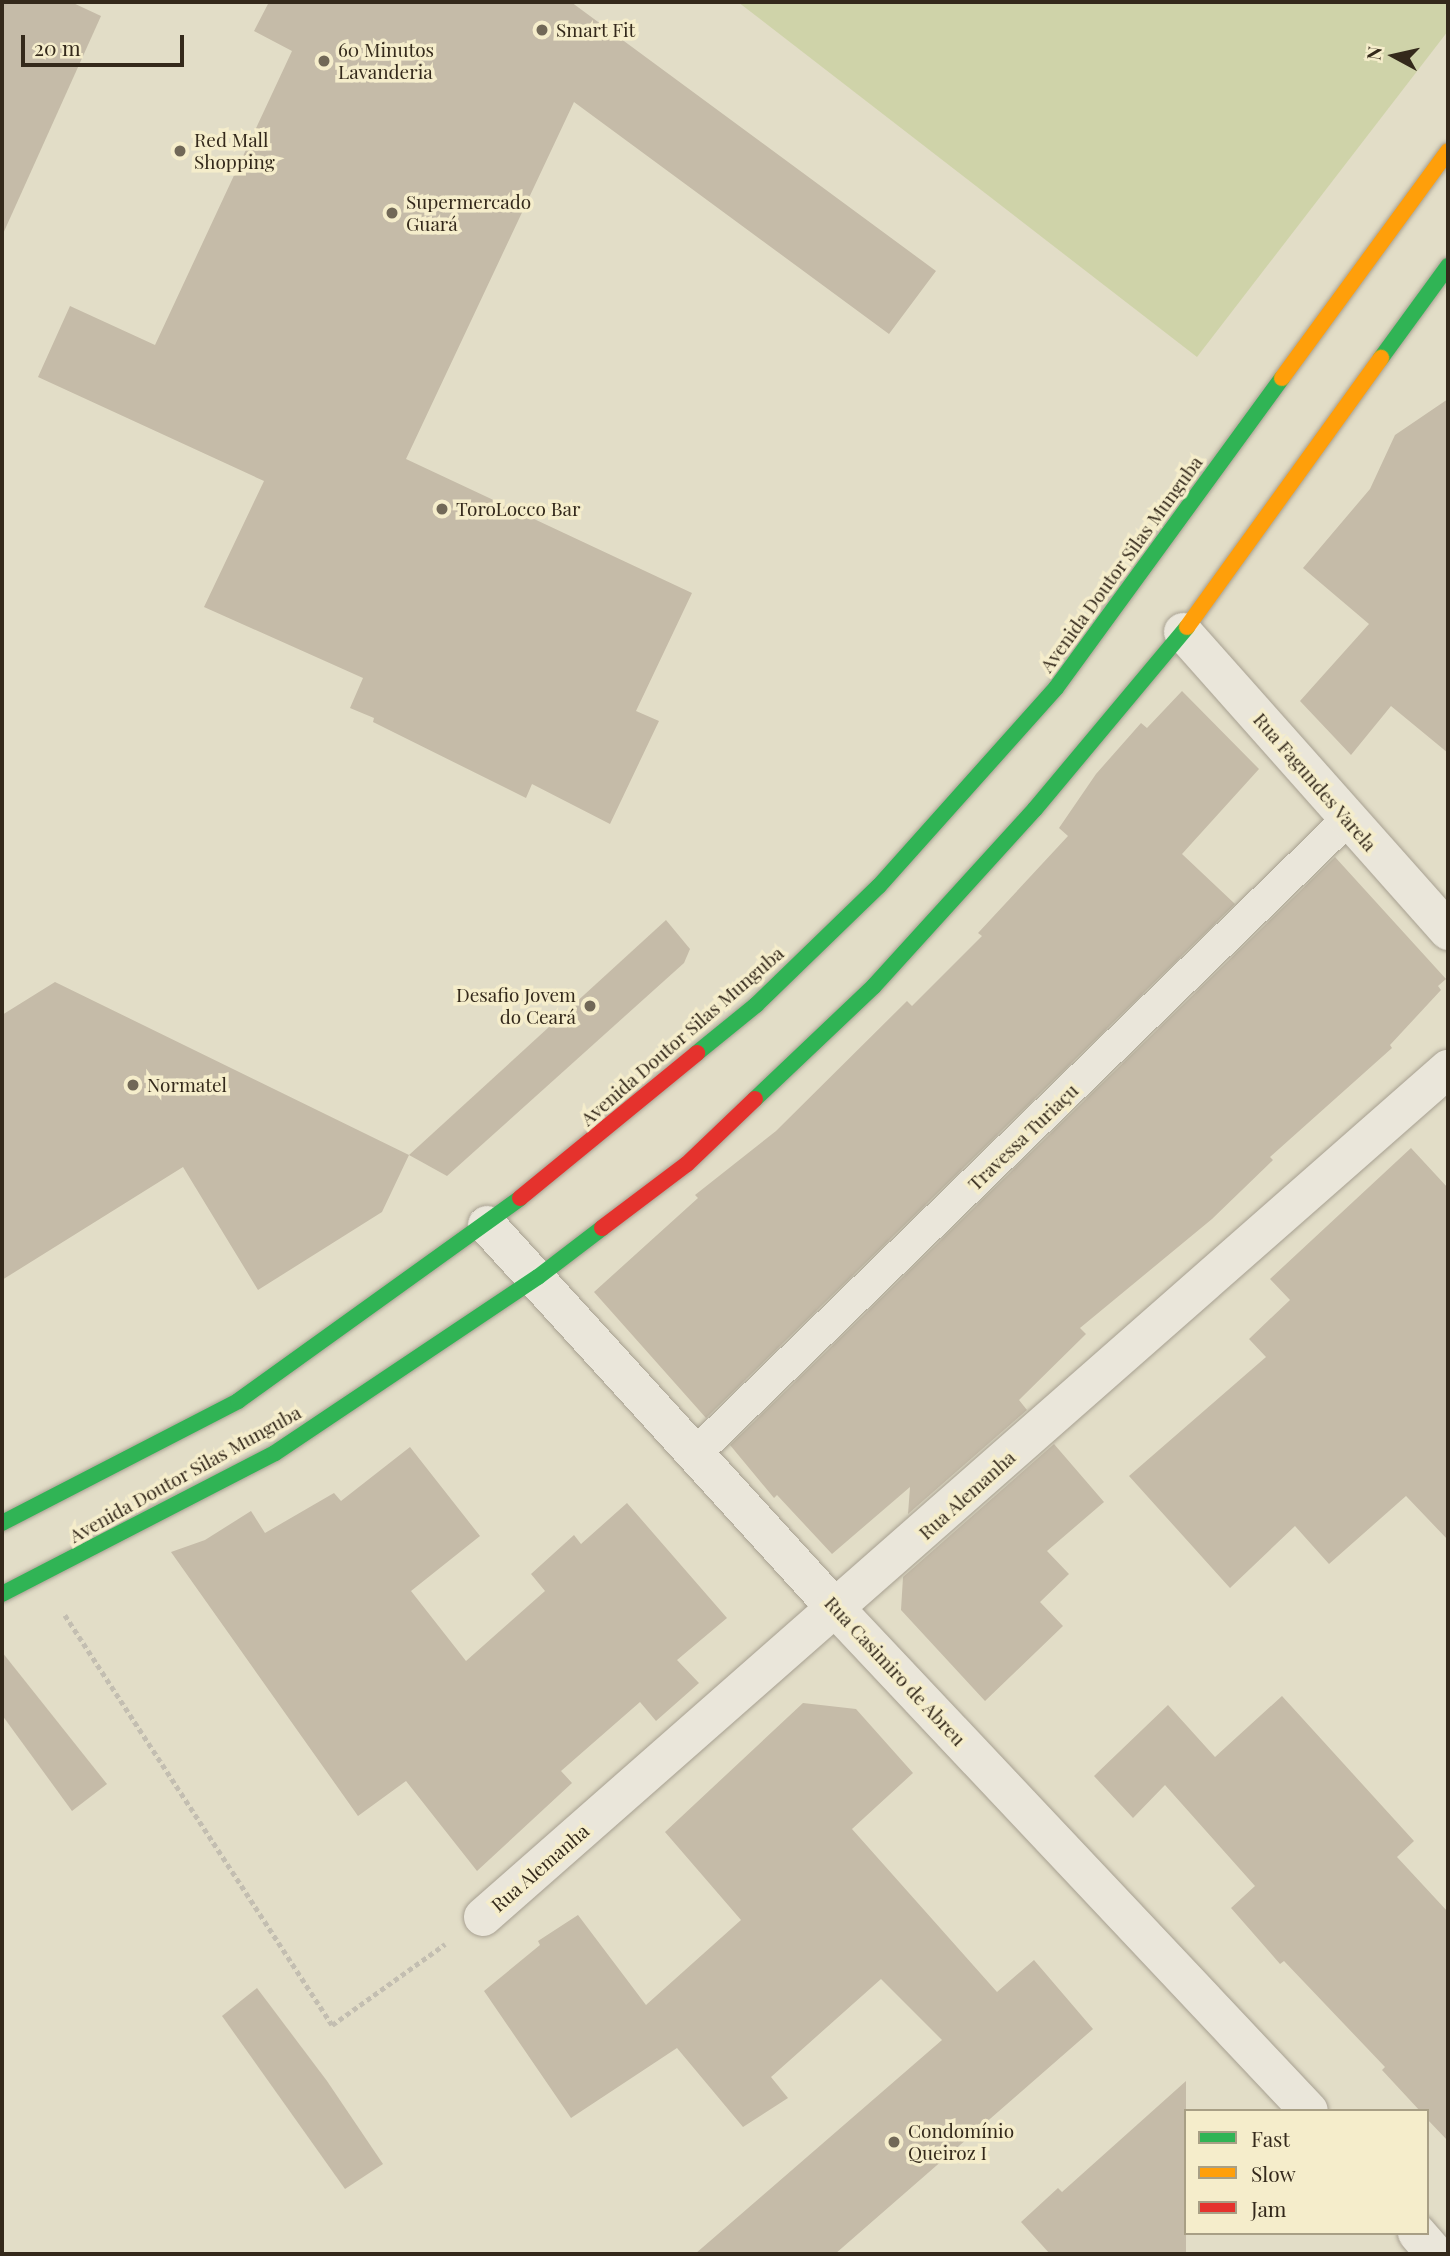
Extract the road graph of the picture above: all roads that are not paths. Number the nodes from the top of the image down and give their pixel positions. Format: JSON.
{"nodes":[{"id":1,"x":1448,"y":151,"type":"edge"},
{"id":2,"x":1448,"y":266,"type":"edge"},
{"id":3,"x":1184,"y":632,"type":"junction"},
{"id":4,"x":1347,"y":820,"type":"junction"},
{"id":5,"x":1448,"y":930,"type":"edge"},
{"id":6,"x":1448,"y":1069,"type":"edge"},
{"id":7,"x":487,"y":1225,"type":"junction"},
{"id":8,"x":538,"y":1277,"type":"junction"},
{"id":9,"x":696,"y":1453,"type":"junction"},
{"id":10,"x":2,"y":1523,"type":"edge"},
{"id":11,"x":2,"y":1594,"type":"edge"},
{"id":12,"x":837,"y":1610,"type":"junction"},
{"id":13,"x":483,"y":1917,"type":"road end"},
{"id":14,"x":1307,"y":2109,"type":"edge"},
{"id":15,"x":1419,"y":2235,"type":"edge"},
{"id":16,"x":1435,"y":2254,"type":"edge"}],
"edges":[{"from":1,"to":7,"type":"main road","name":"Avenida Doutor Silas Munguba"},
{"from":2,"to":3,"type":"main road","name":"Avenida Doutor Silas Munguba"},
{"from":3,"to":4,"type":"street","name":"Rua Fagundes Varela"},
{"from":3,"to":8,"type":"main road","name":"Avenida Doutor Silas Munguba"},
{"from":4,"to":5,"type":"street","name":"Rua Fagundes Varela"},
{"from":4,"to":9,"type":"lane","name":"Travessa Turiaçu"},
{"from":6,"to":12,"type":"street","name":"Rua Alemanha"},
{"from":7,"to":8,"type":"street","name":"Rua Casimiro de Abreu"},
{"from":7,"to":10,"type":"main road","name":"Avenida Doutor Silas Munguba"},
{"from":8,"to":9,"type":"street","name":"Rua Casimiro de Abreu"},
{"from":8,"to":11,"type":"main road","name":"Avenida Doutor Silas Munguba"},
{"from":9,"to":12,"type":"street","name":"Rua Casimiro de Abreu"},
{"from":12,"to":13,"type":"street","name":"Rua Alemanha"},
{"from":12,"to":14,"type":"street","name":"Rua Casimiro de Abreu"},
{"from":15,"to":16,"type":"street"}]}
